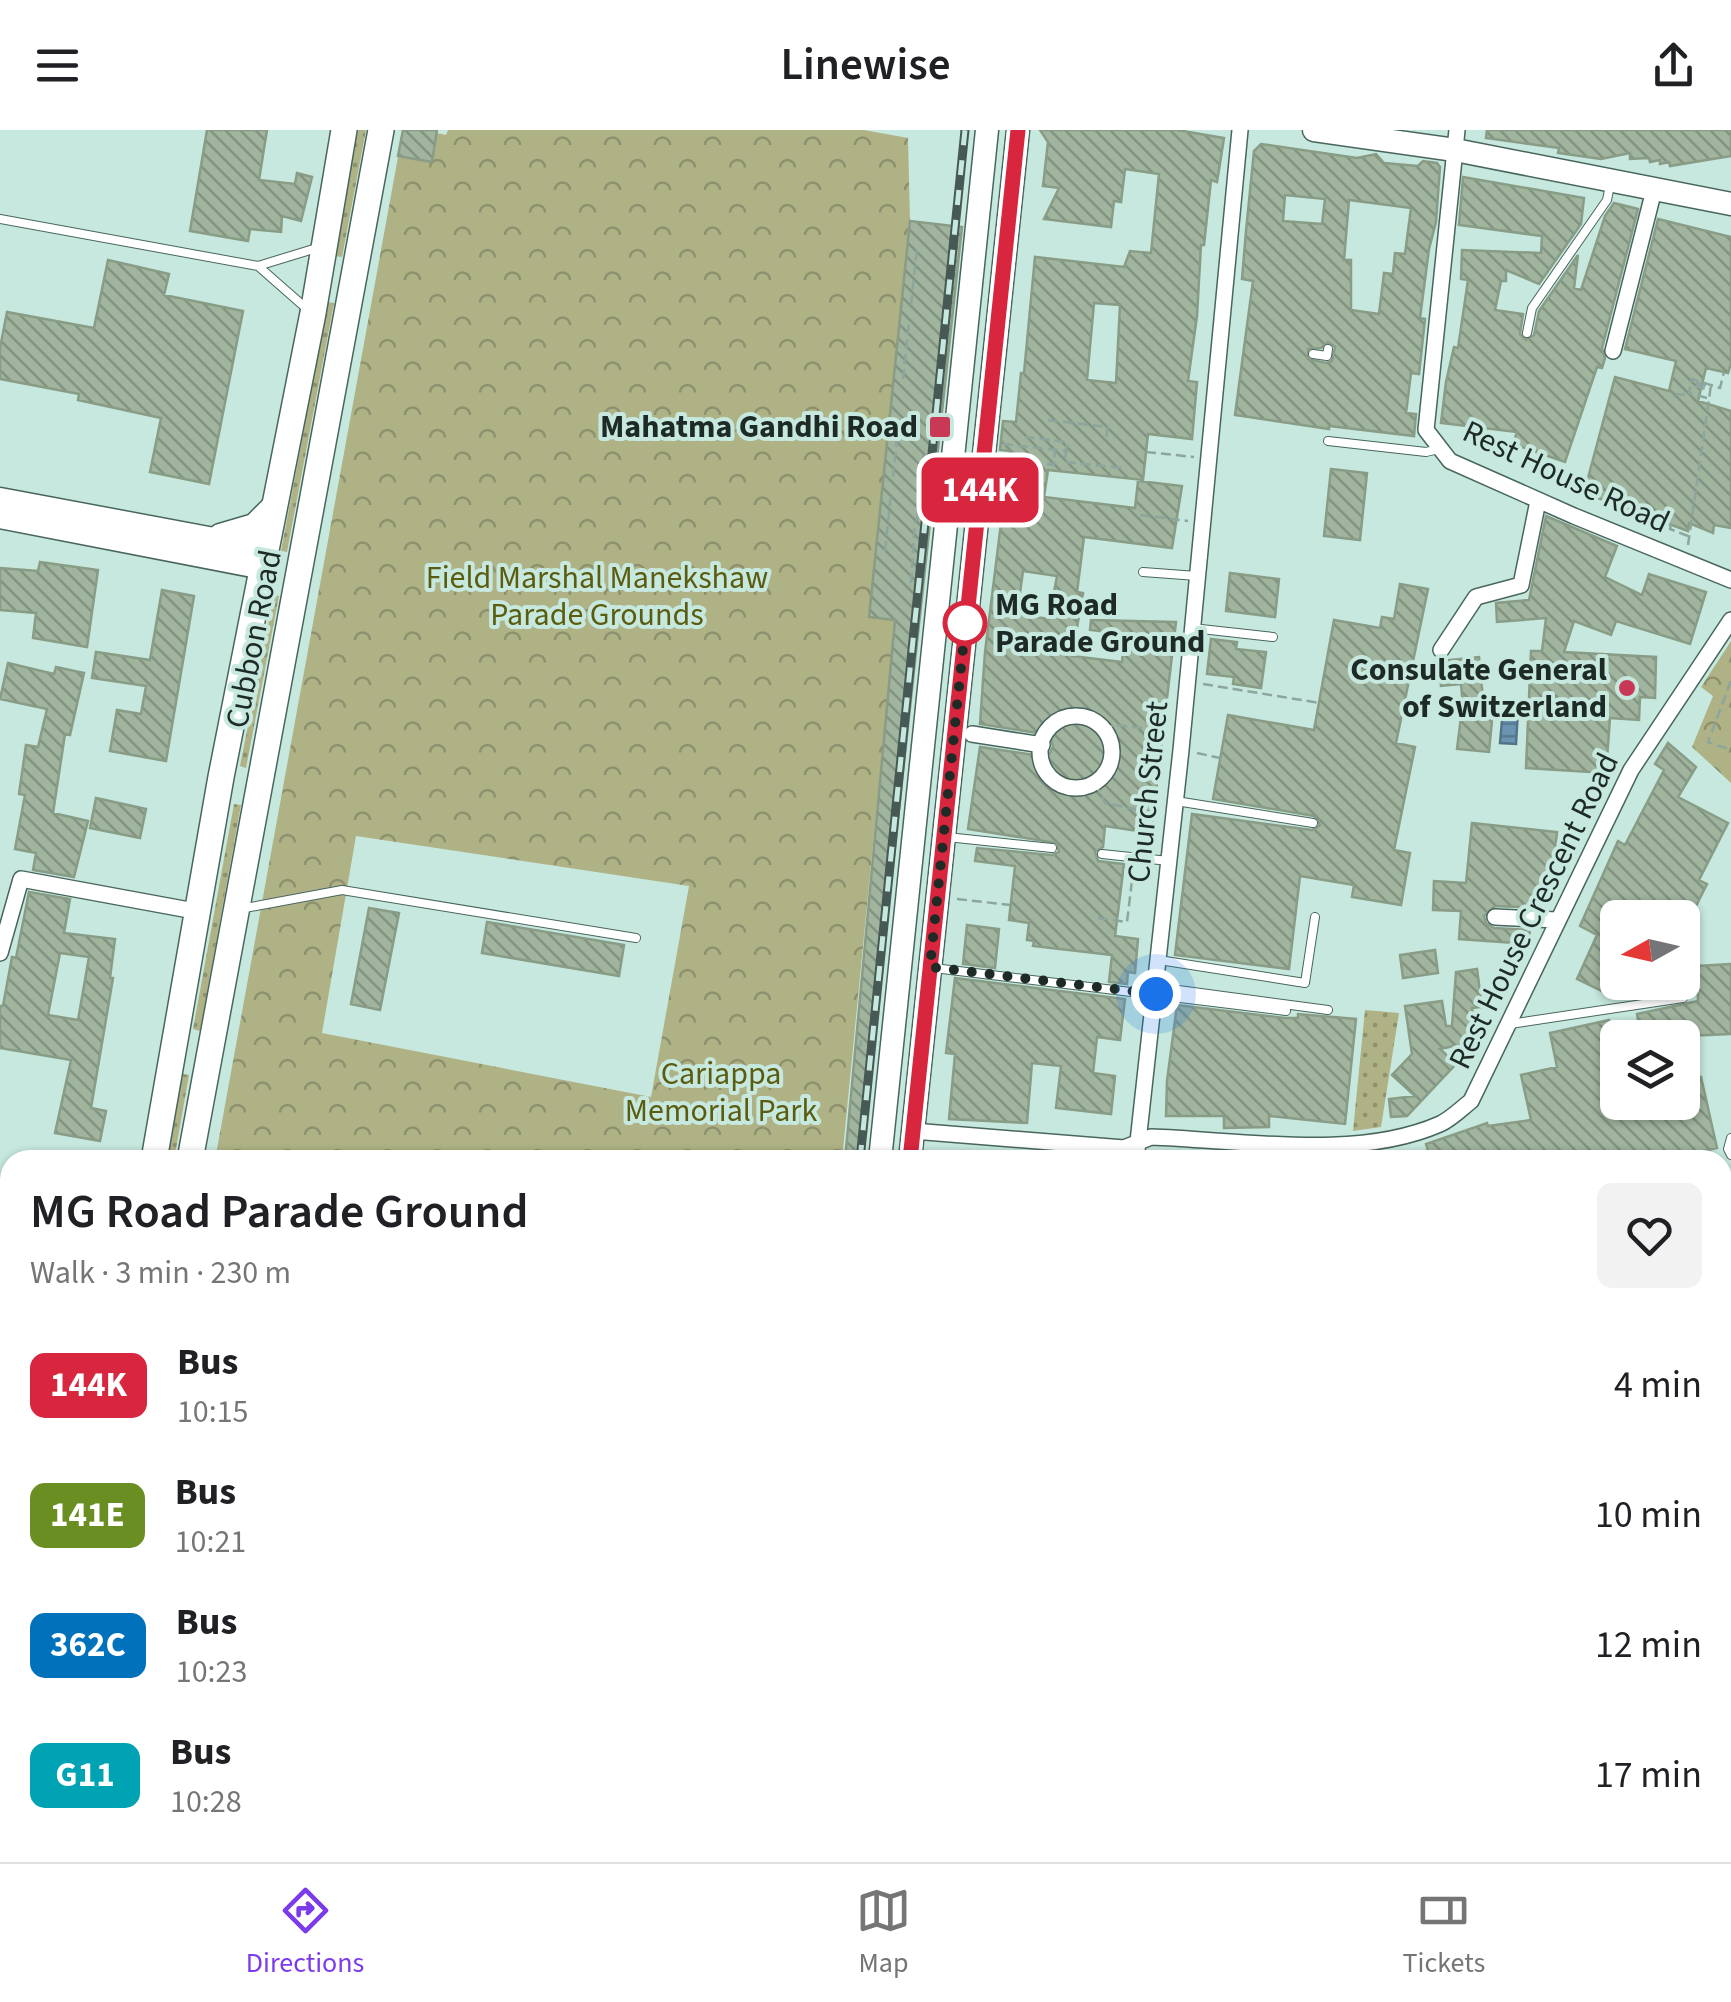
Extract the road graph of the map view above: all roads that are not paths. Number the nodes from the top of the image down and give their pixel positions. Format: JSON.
{"nodes":[{"id":1,"x":344,"y":130,"type":"edge"},
{"id":2,"x":380,"y":130,"type":"edge"},
{"id":3,"x":987,"y":130,"type":"edge"},
{"id":4,"x":1018,"y":130,"type":"edge"},
{"id":5,"x":1240,"y":130,"type":"edge"},
{"id":6,"x":1314,"y":130,"type":"edge"},
{"id":7,"x":1456,"y":140,"type":"edge"},
{"id":8,"x":1611,"y":181,"type":"junction"},
{"id":9,"x":1654,"y":190,"type":"junction"},
{"id":10,"x":1731,"y":204,"type":"edge"},
{"id":11,"x":0,"y":219,"type":"edge"},
{"id":12,"x":324,"y":246,"type":"junction"},
{"id":13,"x":258,"y":266,"type":"junction"},
{"id":14,"x":319,"y":276,"type":"junction"},
{"id":15,"x":352,"y":284,"type":"junction"},
{"id":16,"x":312,"y":313,"type":"junction"},
{"id":17,"x":1527,"y":333,"type":"dead end"},
{"id":18,"x":1328,"y":349,"type":"dead end"},
{"id":19,"x":1612,"y":351,"type":"dead end"},
{"id":20,"x":1312,"y":354,"type":"dead end"},
{"id":21,"x":1328,"y":441,"type":"dead end"},
{"id":22,"x":1439,"y":449,"type":"junction"},
{"id":23,"x":0,"y":499,"type":"edge"},
{"id":24,"x":1538,"y":500,"type":"junction"},
{"id":25,"x":276,"y":504,"type":"junction"},
{"id":26,"x":0,"y":517,"type":"edge"},
{"id":27,"x":211,"y":538,"type":"junction"},
{"id":28,"x":265,"y":558,"type":"junction"},
{"id":29,"x":1143,"y":572,"type":"dead end"},
{"id":30,"x":1198,"y":576,"type":"junction"},
{"id":31,"x":1731,"y":580,"type":"edge"},
{"id":32,"x":1731,"y":620,"type":"edge"},
{"id":33,"x":1192,"y":628,"type":"junction"},
{"id":34,"x":1272,"y":637,"type":"dead end"},
{"id":35,"x":1441,"y":650,"type":"dead end"},
{"id":36,"x":972,"y":734,"type":"dead end"},
{"id":37,"x":1042,"y":745,"type":"junction"},
{"id":38,"x":222,"y":777,"type":"junction"},
{"id":39,"x":258,"y":785,"type":"junction"},
{"id":40,"x":1176,"y":801,"type":"junction"},
{"id":41,"x":1312,"y":823,"type":"dead end"},
{"id":42,"x":943,"y":836,"type":"junction"},
{"id":43,"x":1052,"y":848,"type":"dead end"},
{"id":44,"x":1102,"y":854,"type":"dead end"},
{"id":45,"x":1168,"y":861,"type":"junction"},
{"id":46,"x":235,"y":909,"type":"junction"},
{"id":47,"x":200,"y":912,"type":"junction"},
{"id":48,"x":1315,"y":917,"type":"dead end"},
{"id":49,"x":1495,"y":917,"type":"dead end"},
{"id":50,"x":1558,"y":920,"type":"junction"},
{"id":51,"x":636,"y":938,"type":"dead end"},
{"id":52,"x":0,"y":953,"type":"edge"},
{"id":53,"x":1159,"y":960,"type":"junction"},
{"id":54,"x":930,"y":967,"type":"junction"},
{"id":55,"x":1156,"y":990,"type":"junction"},
{"id":56,"x":1669,"y":1000,"type":"edge"},
{"id":57,"x":1328,"y":1010,"type":"dead end"},
{"id":58,"x":1286,"y":1011,"type":"dead end"},
{"id":59,"x":1510,"y":1024,"type":"junction"},
{"id":60,"x":173,"y":1055,"type":"junction"},
{"id":61,"x":208,"y":1061,"type":"junction"},
{"id":62,"x":913,"y":1131,"type":"junction"},
{"id":63,"x":1138,"y":1142,"type":"junction"},
{"id":64,"x":156,"y":1150,"type":"edge"},
{"id":65,"x":192,"y":1150,"type":"edge"},
{"id":66,"x":881,"y":1150,"type":"edge"},
{"id":67,"x":911,"y":1150,"type":"edge"},
{"id":68,"x":1137,"y":1150,"type":"edge"}],
"edges":[{"from":1,"to":12,"type":"main road","name":"Cubbon Road"},
{"from":2,"to":15,"type":"main road","name":"Cubbon Road"},
{"from":3,"to":66,"type":"main road"},
{"from":4,"to":42,"type":"main road"},
{"from":5,"to":30,"type":"street","name":"Church Street"},
{"from":6,"to":7,"type":"main road"},
{"from":7,"to":8,"type":"main road"},
{"from":7,"to":22,"type":"street","name":"Rest House Road"},
{"from":8,"to":9,"type":"main road"},
{"from":8,"to":17,"type":"lane"},
{"from":9,"to":10,"type":"main road"},
{"from":9,"to":19,"type":"street"},
{"from":11,"to":13,"type":"lane"},
{"from":12,"to":13,"type":"lane"},
{"from":12,"to":14,"type":"main road","name":"Cubbon Road"},
{"from":13,"to":16,"type":"lane"},
{"from":14,"to":15,"type":"main road"},
{"from":14,"to":16,"type":"main road","name":"Cubbon Road"},
{"from":15,"to":39,"type":"main road","name":"Cubbon Road"},
{"from":16,"to":25,"type":"main road","name":"Cubbon Road"},
{"from":18,"to":20,"type":"lane"},
{"from":21,"to":22,"type":"lane"},
{"from":22,"to":24,"type":"street","name":"Rest House Road"},
{"from":23,"to":27,"type":"main road"},
{"from":24,"to":31,"type":"street","name":"Rest House Road"},
{"from":24,"to":35,"type":"street"},
{"from":25,"to":27,"type":"main road"},
{"from":25,"to":28,"type":"main road","name":"Cubbon Road"},
{"from":26,"to":28,"type":"main road"},
{"from":27,"to":28,"type":"main road"},
{"from":28,"to":38,"type":"main road","name":"Cubbon Road"},
{"from":29,"to":30,"type":"lane"},
{"from":30,"to":33,"type":"street","name":"Church Street"},
{"from":32,"to":50,"type":"street","name":"Rest House Crescent Road"},
{"from":33,"to":34,"type":"lane"},
{"from":33,"to":40,"type":"street","name":"Church Street"},
{"from":36,"to":37,"type":"street"},
{"from":37,"to":37,"type":"street"},
{"from":38,"to":39,"type":"main road"},
{"from":38,"to":47,"type":"main road","name":"Cubbon Road"},
{"from":39,"to":46,"type":"main road","name":"Cubbon Road"},
{"from":40,"to":41,"type":"lane"},
{"from":40,"to":45,"type":"street","name":"Church Street"},
{"from":42,"to":43,"type":"lane"},
{"from":42,"to":54,"type":"main road"},
{"from":44,"to":45,"type":"lane"},
{"from":45,"to":53,"type":"street","name":"Church Street"},
{"from":46,"to":51,"type":"lane"},
{"from":46,"to":61,"type":"main road","name":"Cubbon Road"},
{"from":47,"to":52,"type":"street"},
{"from":47,"to":60,"type":"main road","name":"Cubbon Road"},
{"from":48,"to":53,"type":"lane"},
{"from":49,"to":50,"type":"street"},
{"from":50,"to":59,"type":"street","name":"Rest House Crescent Road"},
{"from":53,"to":55,"type":"street","name":"Church Street"},
{"from":54,"to":55,"type":"lane"},
{"from":54,"to":62,"type":"main road"},
{"from":55,"to":57,"type":"lane"},
{"from":55,"to":58,"type":"lane"},
{"from":55,"to":63,"type":"street","name":"Church Street"},
{"from":56,"to":59,"type":"lane"},
{"from":59,"to":63,"type":"street","name":"Rest House Crescent Road"},
{"from":60,"to":61,"type":"main road"},
{"from":60,"to":64,"type":"main road","name":"Cubbon Road"},
{"from":61,"to":65,"type":"main road","name":"Cubbon Road"},
{"from":62,"to":63,"type":"street","name":"Rest House Crescent Road"},
{"from":62,"to":67,"type":"main road"},
{"from":63,"to":68,"type":"street","name":"Church Street"}]}
